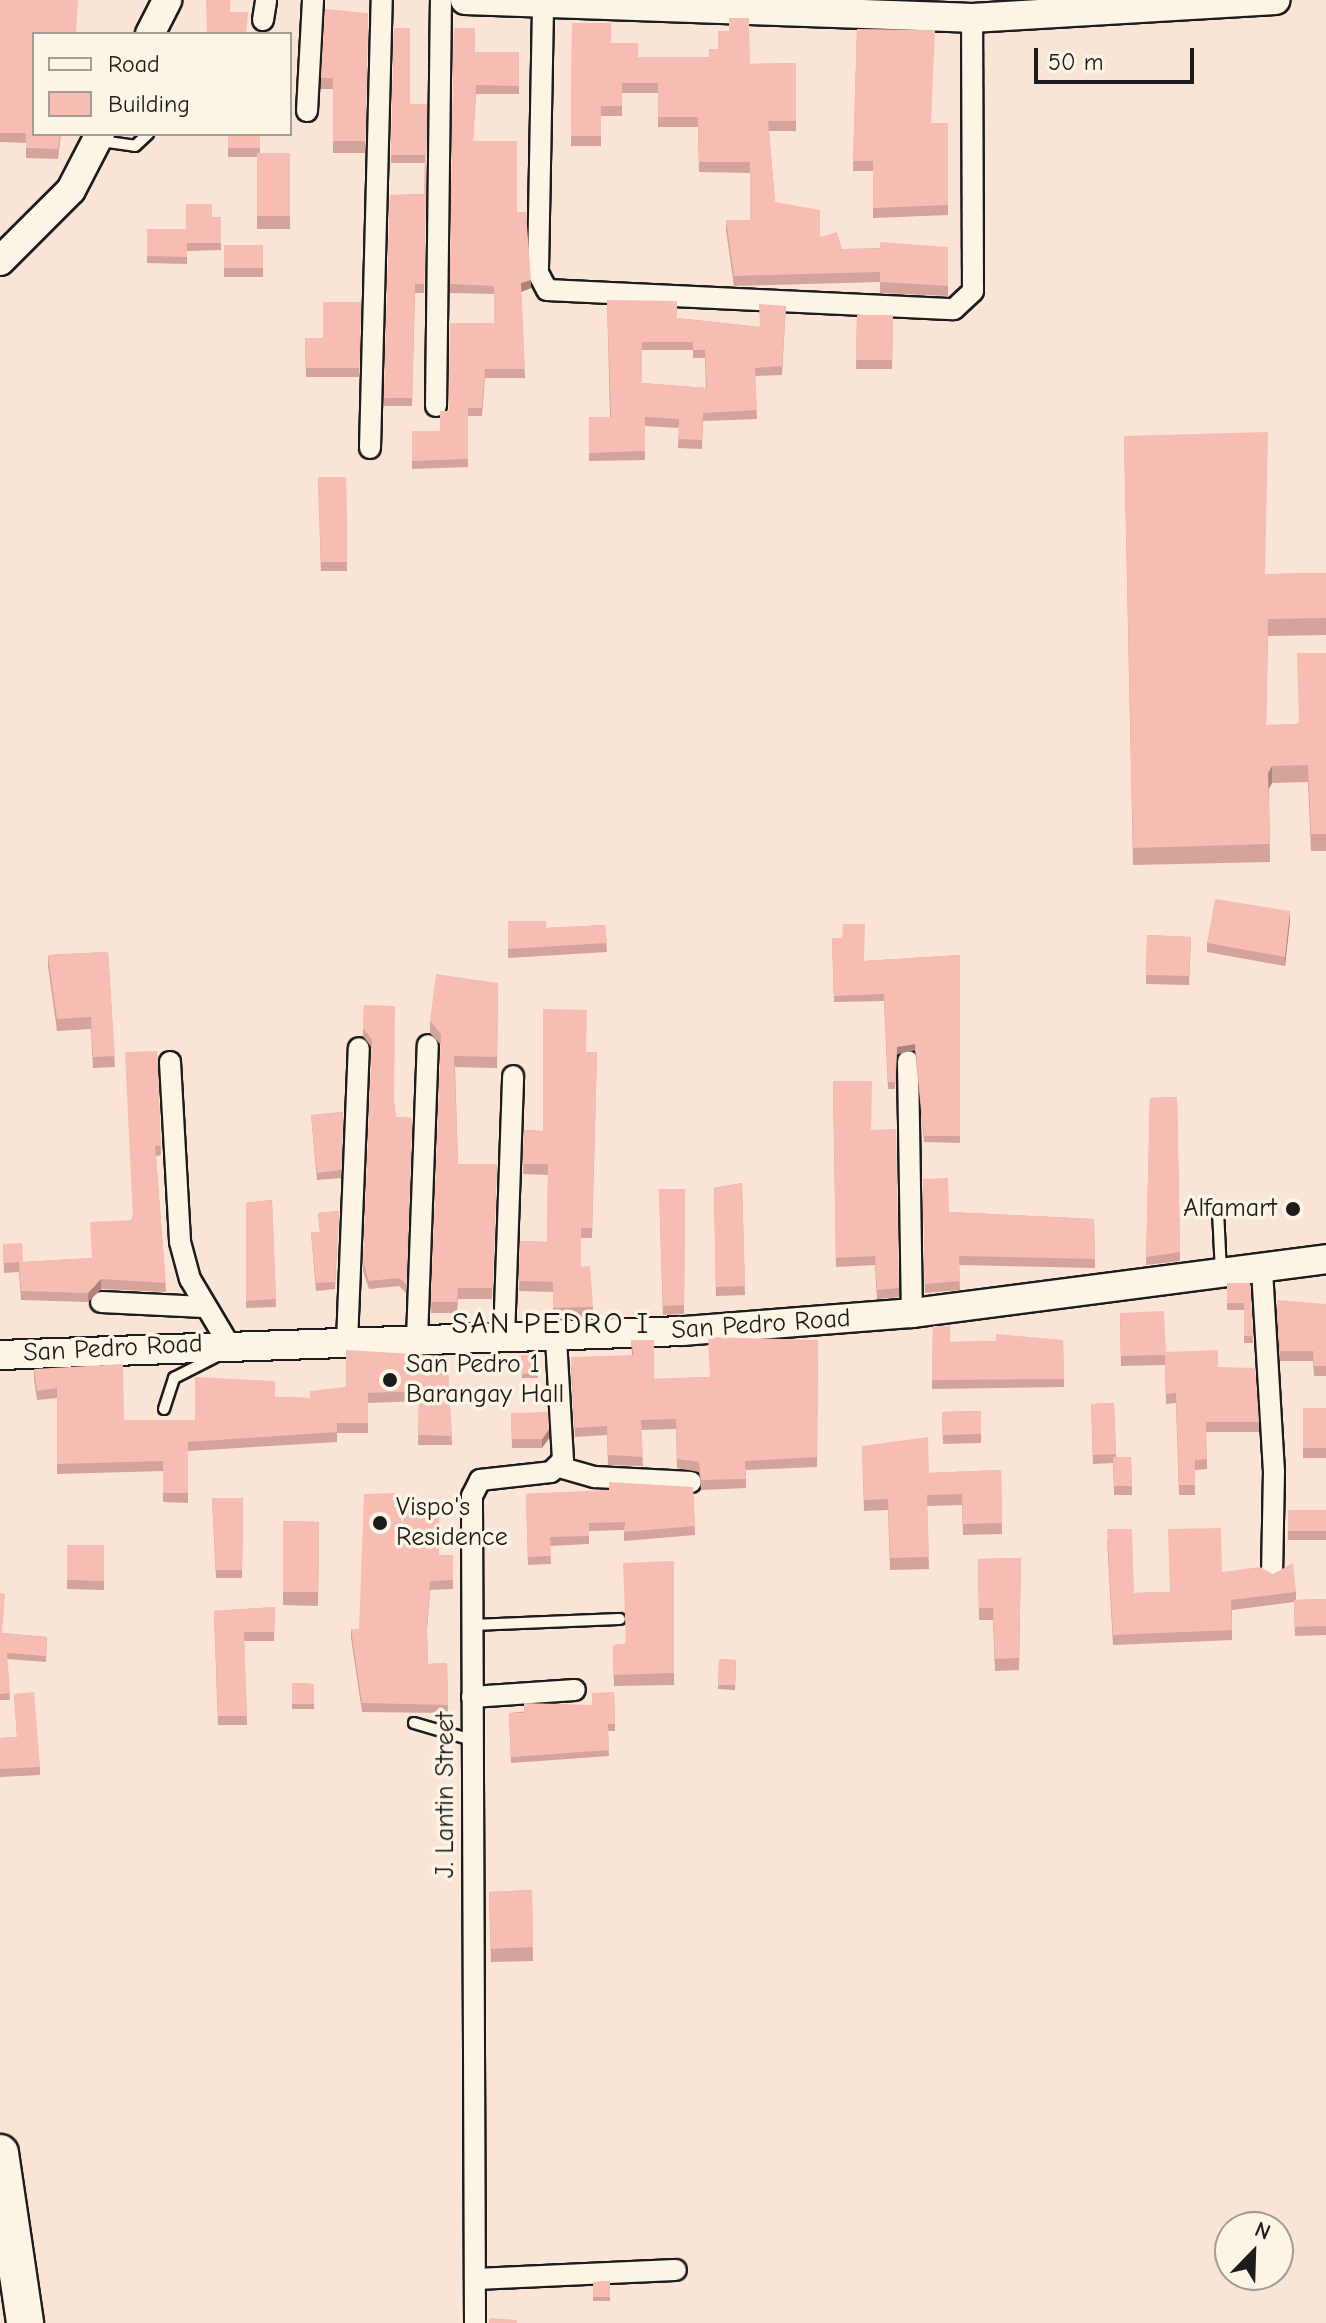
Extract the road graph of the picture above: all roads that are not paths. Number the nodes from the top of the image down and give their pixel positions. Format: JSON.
{"nodes":[{"id":1,"x":167,"y":0,"type":"edge"},
{"id":2,"x":313,"y":0,"type":"edge"},
{"id":3,"x":382,"y":0,"type":"edge"},
{"id":4,"x":441,"y":0,"type":"edge"},
{"id":5,"x":1275,"y":0,"type":"edge"},
{"id":6,"x":475,"y":1,"type":"edge"},
{"id":7,"x":607,"y":5,"type":"edge"},
{"id":8,"x":1008,"y":7,"type":"edge"},
{"id":9,"x":543,"y":8,"type":"junction"},
{"id":10,"x":869,"y":8,"type":"edge"},
{"id":11,"x":972,"y":18,"type":"junction"},
{"id":12,"x":151,"y":32,"type":"edge"},
{"id":13,"x":307,"y":111,"type":"dead end"},
{"id":14,"x":146,"y":136,"type":"edge"},
{"id":15,"x":98,"y":137,"type":"edge"},
{"id":16,"x":0,"y":261,"type":"edge"},
{"id":17,"x":436,"y":406,"type":"dead end"},
{"id":18,"x":370,"y":448,"type":"dead end"},
{"id":19,"x":428,"y":1045,"type":"dead end"},
{"id":20,"x":359,"y":1048,"type":"dead end"},
{"id":21,"x":908,"y":1061,"type":"dead end"},
{"id":22,"x":170,"y":1062,"type":"dead end"},
{"id":23,"x":513,"y":1076,"type":"dead end"},
{"id":24,"x":1218,"y":1211,"type":"dead end"},
{"id":25,"x":1326,"y":1259,"type":"edge"},
{"id":26,"x":1262,"y":1270,"type":"junction"},
{"id":27,"x":1221,"y":1274,"type":"junction"},
{"id":28,"x":101,"y":1302,"type":"dead end"},
{"id":29,"x":204,"y":1307,"type":"junction"},
{"id":30,"x":912,"y":1313,"type":"junction"},
{"id":31,"x":504,"y":1338,"type":"junction"},
{"id":32,"x":417,"y":1339,"type":"junction"},
{"id":33,"x":556,"y":1339,"type":"junction"},
{"id":34,"x":347,"y":1342,"type":"junction"},
{"id":35,"x":228,"y":1343,"type":"junction"},
{"id":36,"x":0,"y":1355,"type":"edge"},
{"id":37,"x":164,"y":1409,"type":"dead end"},
{"id":38,"x":559,"y":1467,"type":"junction"},
{"id":39,"x":691,"y":1482,"type":"dead end"},
{"id":40,"x":1272,"y":1571,"type":"edge"},
{"id":41,"x":620,"y":1619,"type":"dead end"},
{"id":42,"x":472,"y":1625,"type":"junction"},
{"id":43,"x":575,"y":1690,"type":"dead end"},
{"id":44,"x":472,"y":1697,"type":"junction"},
{"id":45,"x":414,"y":1723,"type":"dead end"},
{"id":46,"x":472,"y":1740,"type":"junction"},
{"id":47,"x":0,"y":2153,"type":"edge"},
{"id":48,"x":676,"y":2270,"type":"dead end"},
{"id":49,"x":475,"y":2279,"type":"junction"},
{"id":50,"x":25,"y":2323,"type":"edge"},
{"id":51,"x":475,"y":2323,"type":"edge"}],
"edges":[{"from":1,"to":12,"type":"street"},
{"from":2,"to":13,"type":"street"},
{"from":3,"to":18,"type":"street"},
{"from":4,"to":17,"type":"street"},
{"from":5,"to":8,"type":"street"},
{"from":6,"to":9,"type":"street"},
{"from":7,"to":9,"type":"street"},
{"from":7,"to":10,"type":"street"},
{"from":8,"to":11,"type":"street"},
{"from":9,"to":11,"type":"street"},
{"from":10,"to":11,"type":"street"},
{"from":14,"to":15,"type":"lane"},
{"from":15,"to":16,"type":"street"},
{"from":19,"to":32,"type":"street"},
{"from":20,"to":34,"type":"street"},
{"from":21,"to":30,"type":"street"},
{"from":22,"to":29,"type":"street"},
{"from":23,"to":31,"type":"street"},
{"from":24,"to":27,"type":"lane"},
{"from":25,"to":26,"type":"street","name":"San Pedro Road"},
{"from":26,"to":27,"type":"street","name":"San Pedro Road"},
{"from":26,"to":40,"type":"street"},
{"from":27,"to":30,"type":"street","name":"San Pedro Road"},
{"from":28,"to":29,"type":"street"},
{"from":29,"to":35,"type":"street"},
{"from":30,"to":33,"type":"street","name":"San Pedro Road"},
{"from":31,"to":32,"type":"street","name":"San Pedro Road"},
{"from":31,"to":33,"type":"street","name":"San Pedro Road"},
{"from":32,"to":34,"type":"street","name":"San Pedro Road"},
{"from":33,"to":38,"type":"street"},
{"from":34,"to":35,"type":"street","name":"San Pedro Road"},
{"from":35,"to":36,"type":"street","name":"San Pedro Road"},
{"from":35,"to":37,"type":"lane"},
{"from":38,"to":39,"type":"street"},
{"from":38,"to":42,"type":"street","name":"J. Lantin Street"},
{"from":41,"to":42,"type":"lane"},
{"from":42,"to":44,"type":"street","name":"J. Lantin Street"},
{"from":43,"to":44,"type":"street"},
{"from":44,"to":46,"type":"street","name":"J. Lantin Street"},
{"from":45,"to":46,"type":"lane"},
{"from":46,"to":49,"type":"street","name":"J. Lantin Street"},
{"from":47,"to":50,"type":"highway"},
{"from":48,"to":49,"type":"street"},
{"from":49,"to":51,"type":"street","name":"J. Lantin Street"}]}
